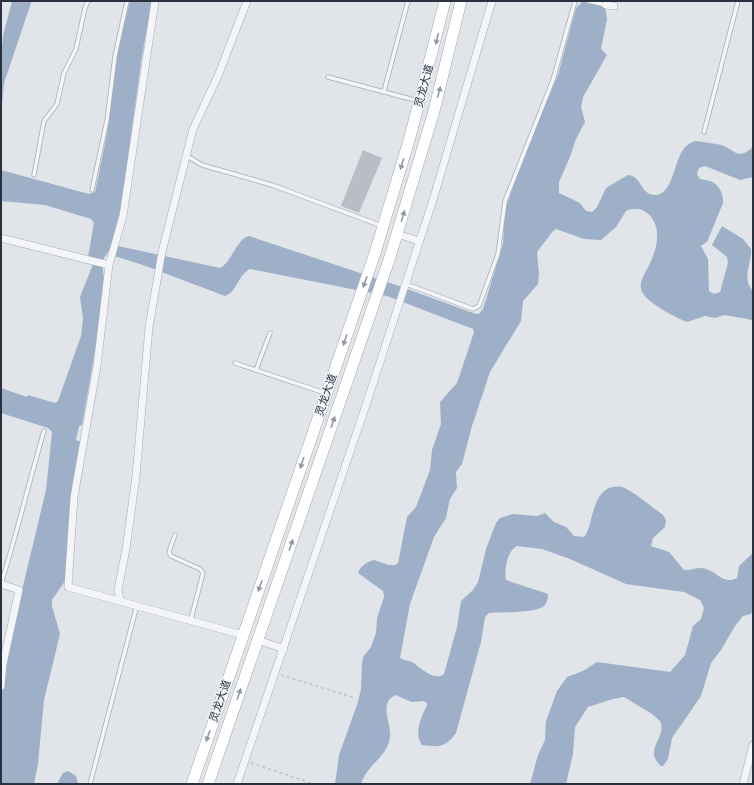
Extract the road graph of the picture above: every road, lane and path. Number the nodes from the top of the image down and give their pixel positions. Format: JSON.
{"nodes":[{"id":1,"x":88,"y":1,"type":"edge"},
{"id":2,"x":127,"y":1,"type":"edge"},
{"id":3,"x":155,"y":1,"type":"edge"},
{"id":4,"x":247,"y":1,"type":"edge"},
{"id":5,"x":408,"y":1,"type":"edge"},
{"id":6,"x":445,"y":1,"type":"edge"},
{"id":7,"x":461,"y":1,"type":"edge"},
{"id":8,"x":492,"y":1,"type":"edge"},
{"id":9,"x":575,"y":1,"type":"edge"},
{"id":10,"x":588,"y":1,"type":"edge"},
{"id":11,"x":738,"y":1,"type":"edge"},
{"id":12,"x":612,"y":4,"type":"edge"},
{"id":13,"x":328,"y":77,"type":"dead end"},
{"id":14,"x":384,"y":91,"type":"junction"},
{"id":15,"x":420,"y":101,"type":"junction"},
{"id":16,"x":704,"y":132,"type":"dead end"},
{"id":17,"x":186,"y":156,"type":"junction"},
{"id":18,"x":34,"y":175,"type":"dead end"},
{"id":19,"x":92,"y":190,"type":"dead end"},
{"id":20,"x":383,"y":227,"type":"junction"},
{"id":21,"x":397,"y":234,"type":"junction"},
{"id":22,"x":1,"y":238,"type":"edge"},
{"id":23,"x":419,"y":241,"type":"junction"},
{"id":24,"x":106,"y":265,"type":"junction"},
{"id":25,"x":404,"y":284,"type":"junction"},
{"id":26,"x":270,"y":333,"type":"dead end"},
{"id":27,"x":235,"y":363,"type":"dead end"},
{"id":28,"x":256,"y":370,"type":"junction"},
{"id":29,"x":327,"y":393,"type":"junction"},
{"id":30,"x":44,"y":431,"type":"dead end"},
{"id":31,"x":175,"y":534,"type":"dead end"},
{"id":32,"x":1,"y":584,"type":"edge"},
{"id":33,"x":120,"y":600,"type":"junction"},
{"id":34,"x":137,"y":604,"type":"junction"},
{"id":35,"x":191,"y":619,"type":"junction"},
{"id":36,"x":243,"y":635,"type":"junction"},
{"id":37,"x":258,"y":640,"type":"junction"},
{"id":38,"x":284,"y":650,"type":"junction"},
{"id":39,"x":276,"y":673,"type":"junction"},
{"id":40,"x":1,"y":686,"type":"edge"},
{"id":41,"x":355,"y":698,"type":"dead end"},
{"id":42,"x":753,"y":745,"type":"edge"},
{"id":43,"x":245,"y":761,"type":"junction"},
{"id":44,"x":751,"y":762,"type":"edge"},
{"id":45,"x":90,"y":784,"type":"edge"},
{"id":46,"x":192,"y":784,"type":"edge"},
{"id":47,"x":208,"y":784,"type":"edge"},
{"id":48,"x":237,"y":784,"type":"edge"},
{"id":49,"x":314,"y":784,"type":"edge"},
{"id":50,"x":743,"y":784,"type":"edge"}],
"edges":[{"from":1,"to":18,"type":"lane"},
{"from":2,"to":19,"type":"lane"},
{"from":3,"to":24,"type":"street"},
{"from":4,"to":17,"type":"street"},
{"from":5,"to":14,"type":"lane"},
{"from":6,"to":15,"type":"main road","name":"灵龙大道","one_way":true},
{"from":21,"to":7,"type":"main road","name":"灵龙大道","one_way":true},
{"from":8,"to":23,"type":"street"},
{"from":9,"to":25,"type":"lane"},
{"from":10,"to":12,"type":"lane"},
{"from":11,"to":16,"type":"lane"},
{"from":13,"to":14,"type":"lane"},
{"from":14,"to":15,"type":"lane"},
{"from":15,"to":20,"type":"main road","name":"灵龙大道","one_way":true},
{"from":17,"to":20,"type":"lane"},
{"from":17,"to":33,"type":"street"},
{"from":20,"to":29,"type":"main road","name":"灵龙大道","one_way":true},
{"from":21,"to":23,"type":"street"},
{"from":37,"to":21,"type":"main road","name":"灵龙大道","one_way":true},
{"from":22,"to":24,"type":"street"},
{"from":23,"to":25,"type":"street"},
{"from":24,"to":33,"type":"street"},
{"from":25,"to":38,"type":"street"},
{"from":26,"to":28,"type":"lane"},
{"from":27,"to":28,"type":"lane"},
{"from":28,"to":29,"type":"lane"},
{"from":29,"to":36,"type":"main road","name":"灵龙大道","one_way":true},
{"from":30,"to":32,"type":"lane"},
{"from":31,"to":35,"type":"lane"},
{"from":32,"to":40,"type":"street"},
{"from":33,"to":34,"type":"street"},
{"from":34,"to":35,"type":"street"},
{"from":34,"to":45,"type":"lane"},
{"from":35,"to":36,"type":"street"},
{"from":36,"to":46,"type":"main road","name":"灵龙大道","one_way":true},
{"from":37,"to":38,"type":"street"},
{"from":47,"to":37,"type":"main road","name":"灵龙大道","one_way":true},
{"from":38,"to":39,"type":"street"},
{"from":39,"to":41,"type":"path"},
{"from":39,"to":43,"type":"street"},
{"from":42,"to":44,"type":"street"},
{"from":43,"to":48,"type":"street"},
{"from":43,"to":49,"type":"path"},
{"from":44,"to":50,"type":"street"}]}
